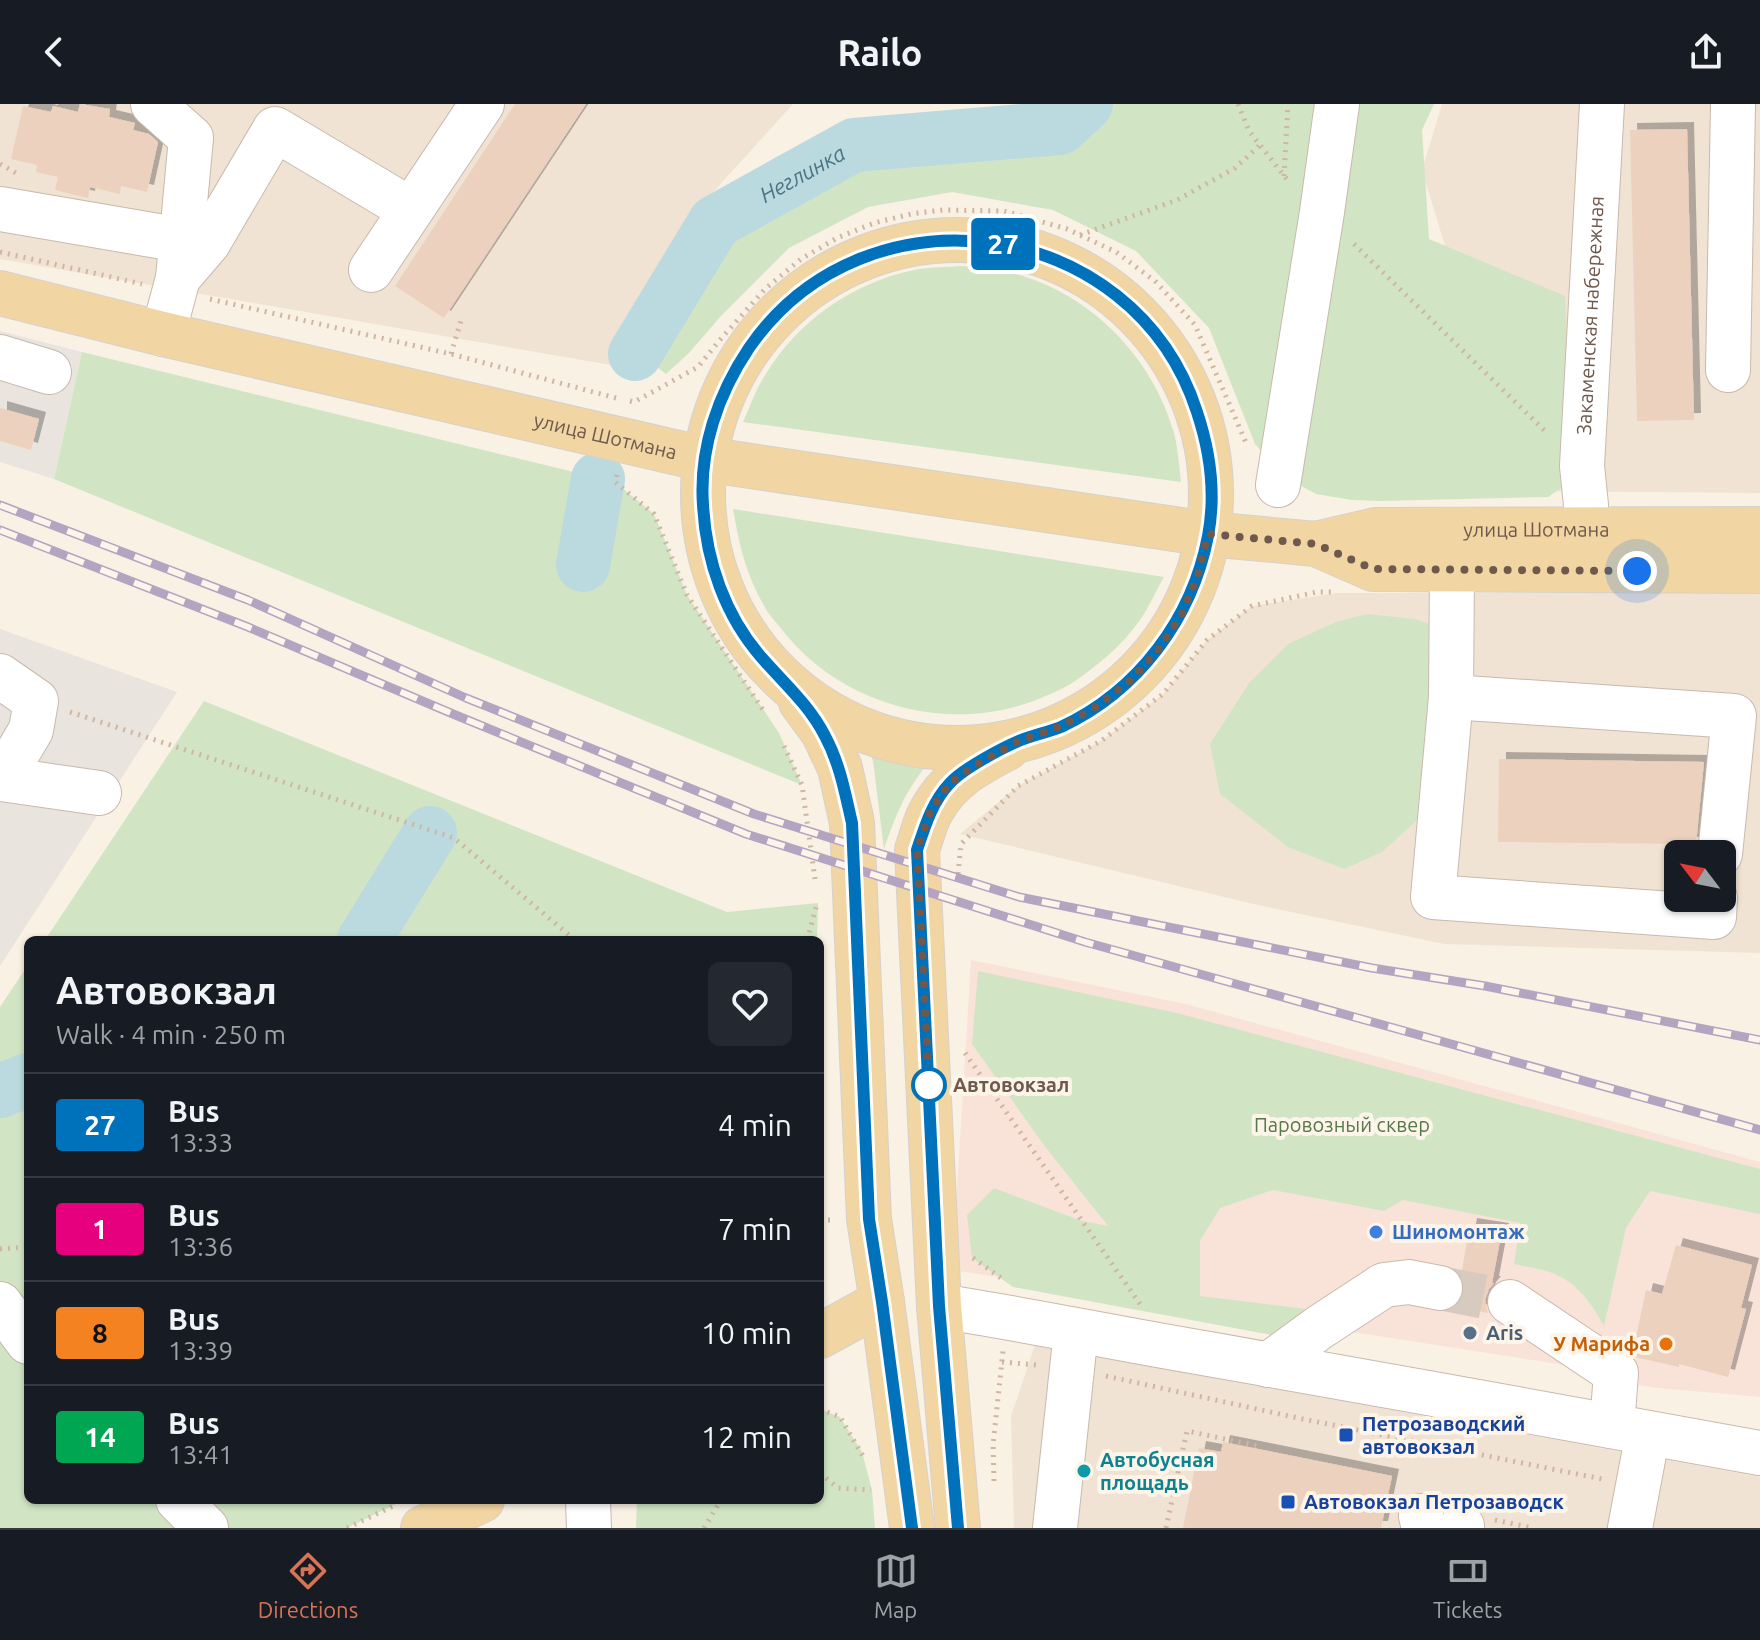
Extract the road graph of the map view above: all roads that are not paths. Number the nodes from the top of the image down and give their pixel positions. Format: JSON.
{"nodes":[{"id":1,"x":153,"y":104,"type":"edge"},
{"id":2,"x":482,"y":104,"type":"edge"},
{"id":3,"x":1337,"y":104,"type":"edge"},
{"id":4,"x":1602,"y":104,"type":"edge"},
{"id":5,"x":1733,"y":104,"type":"edge"},
{"id":6,"x":0,"y":209,"type":"edge"},
{"id":7,"x":411,"y":210,"type":"junction"},
{"id":8,"x":177,"y":270,"type":"junction"},
{"id":9,"x":371,"y":270,"type":"dead end"},
{"id":10,"x":0,"y":293,"type":"edge"},
{"id":11,"x":163,"y":334,"type":"junction"},
{"id":12,"x":0,"y":357,"type":"edge"},
{"id":13,"x":1728,"y":370,"type":"dead end"},
{"id":14,"x":49,"y":372,"type":"dead end"},
{"id":15,"x":704,"y":459,"type":"junction"},
{"id":16,"x":1278,"y":485,"type":"road end"},
{"id":17,"x":1585,"y":529,"type":"junction"},
{"id":18,"x":1760,"y":529,"type":"edge"},
{"id":19,"x":1208,"y":534,"type":"junction"},
{"id":20,"x":1316,"y":544,"type":"junction"},
{"id":21,"x":1452,"y":570,"type":"junction"},
{"id":22,"x":1760,"y":571,"type":"edge"},
{"id":23,"x":0,"y":676,"type":"edge"},
{"id":24,"x":1451,"y":697,"type":"junction"},
{"id":25,"x":780,"y":704,"type":"junction"},
{"id":26,"x":1019,"y":741,"type":"junction"},
{"id":27,"x":1,"y":779,"type":"edge"},
{"id":28,"x":99,"y":793,"type":"dead end"},
{"id":29,"x":1721,"y":840,"type":"edge"},
{"id":30,"x":1714,"y":912,"type":"edge"},
{"id":31,"x":1440,"y":1288,"type":"tunnel mouth"},
{"id":32,"x":882,"y":1302,"type":"junction"},
{"id":33,"x":1510,"y":1302,"type":"tunnel mouth"},
{"id":34,"x":0,"y":1304,"type":"edge"},
{"id":35,"x":939,"y":1306,"type":"junction"},
{"id":36,"x":824,"y":1334,"type":"edge"},
{"id":37,"x":24,"y":1337,"type":"edge"},
{"id":38,"x":1074,"y":1349,"type":"junction"},
{"id":39,"x":1268,"y":1365,"type":"junction"},
{"id":40,"x":1630,"y":1430,"type":"junction"},
{"id":41,"x":1760,"y":1453,"type":"edge"},
{"id":42,"x":182,"y":1504,"type":"edge"},
{"id":43,"x":474,"y":1504,"type":"edge"},
{"id":44,"x":588,"y":1504,"type":"edge"},
{"id":45,"x":206,"y":1528,"type":"edge"},
{"id":46,"x":423,"y":1528,"type":"edge"},
{"id":47,"x":589,"y":1528,"type":"edge"},
{"id":48,"x":912,"y":1528,"type":"edge"},
{"id":49,"x":958,"y":1528,"type":"edge"},
{"id":50,"x":1055,"y":1528,"type":"edge"},
{"id":51,"x":1630,"y":1528,"type":"edge"}],
"edges":[{"from":1,"to":8,"type":"street"},
{"from":2,"to":7,"type":"street"},
{"from":3,"to":16,"type":"street"},
{"from":4,"to":17,"type":"street","name":"Закаменская набережная"},
{"from":5,"to":13,"type":"street"},
{"from":6,"to":8,"type":"street"},
{"from":7,"to":8,"type":"street"},
{"from":7,"to":9,"type":"street"},
{"from":8,"to":11,"type":"street"},
{"from":10,"to":11,"type":"main road","name":"улица Шотмана"},
{"from":11,"to":15,"type":"main road","name":"улица Шотмана"},
{"from":12,"to":14,"type":"street"},
{"from":15,"to":19,"type":"main road","name":"улица Шотмана"},
{"from":15,"to":19,"type":"main road"},
{"from":15,"to":25,"type":"main road"},
{"from":17,"to":18,"type":"main road","name":"улица Шотмана"},
{"from":17,"to":20,"type":"main road","name":"улица Шотмана"},
{"from":19,"to":20,"type":"main road","name":"улица Шотмана"},
{"from":19,"to":26,"type":"main road"},
{"from":20,"to":21,"type":"main road","name":"улица Шотмана"},
{"from":21,"to":22,"type":"main road","name":"улица Шотмана"},
{"from":21,"to":24,"type":"street"},
{"from":23,"to":27,"type":"street"},
{"from":24,"to":29,"type":"street"},
{"from":24,"to":30,"type":"street"},
{"from":25,"to":26,"type":"main road"},
{"from":25,"to":32,"type":"main road"},
{"from":26,"to":35,"type":"main road"},
{"from":27,"to":28,"type":"street"},
{"from":31,"to":39,"type":"street"},
{"from":32,"to":35,"type":"main road"},
{"from":32,"to":36,"type":"main road"},
{"from":32,"to":48,"type":"main road"},
{"from":33,"to":40,"type":"street"},
{"from":34,"to":37,"type":"street"},
{"from":35,"to":38,"type":"street"},
{"from":35,"to":49,"type":"main road"},
{"from":38,"to":39,"type":"street"},
{"from":38,"to":50,"type":"street"},
{"from":39,"to":40,"type":"street"},
{"from":40,"to":41,"type":"street"},
{"from":40,"to":51,"type":"street"},
{"from":42,"to":45,"type":"street"},
{"from":43,"to":46,"type":"main road"},
{"from":44,"to":47,"type":"street"}]}
